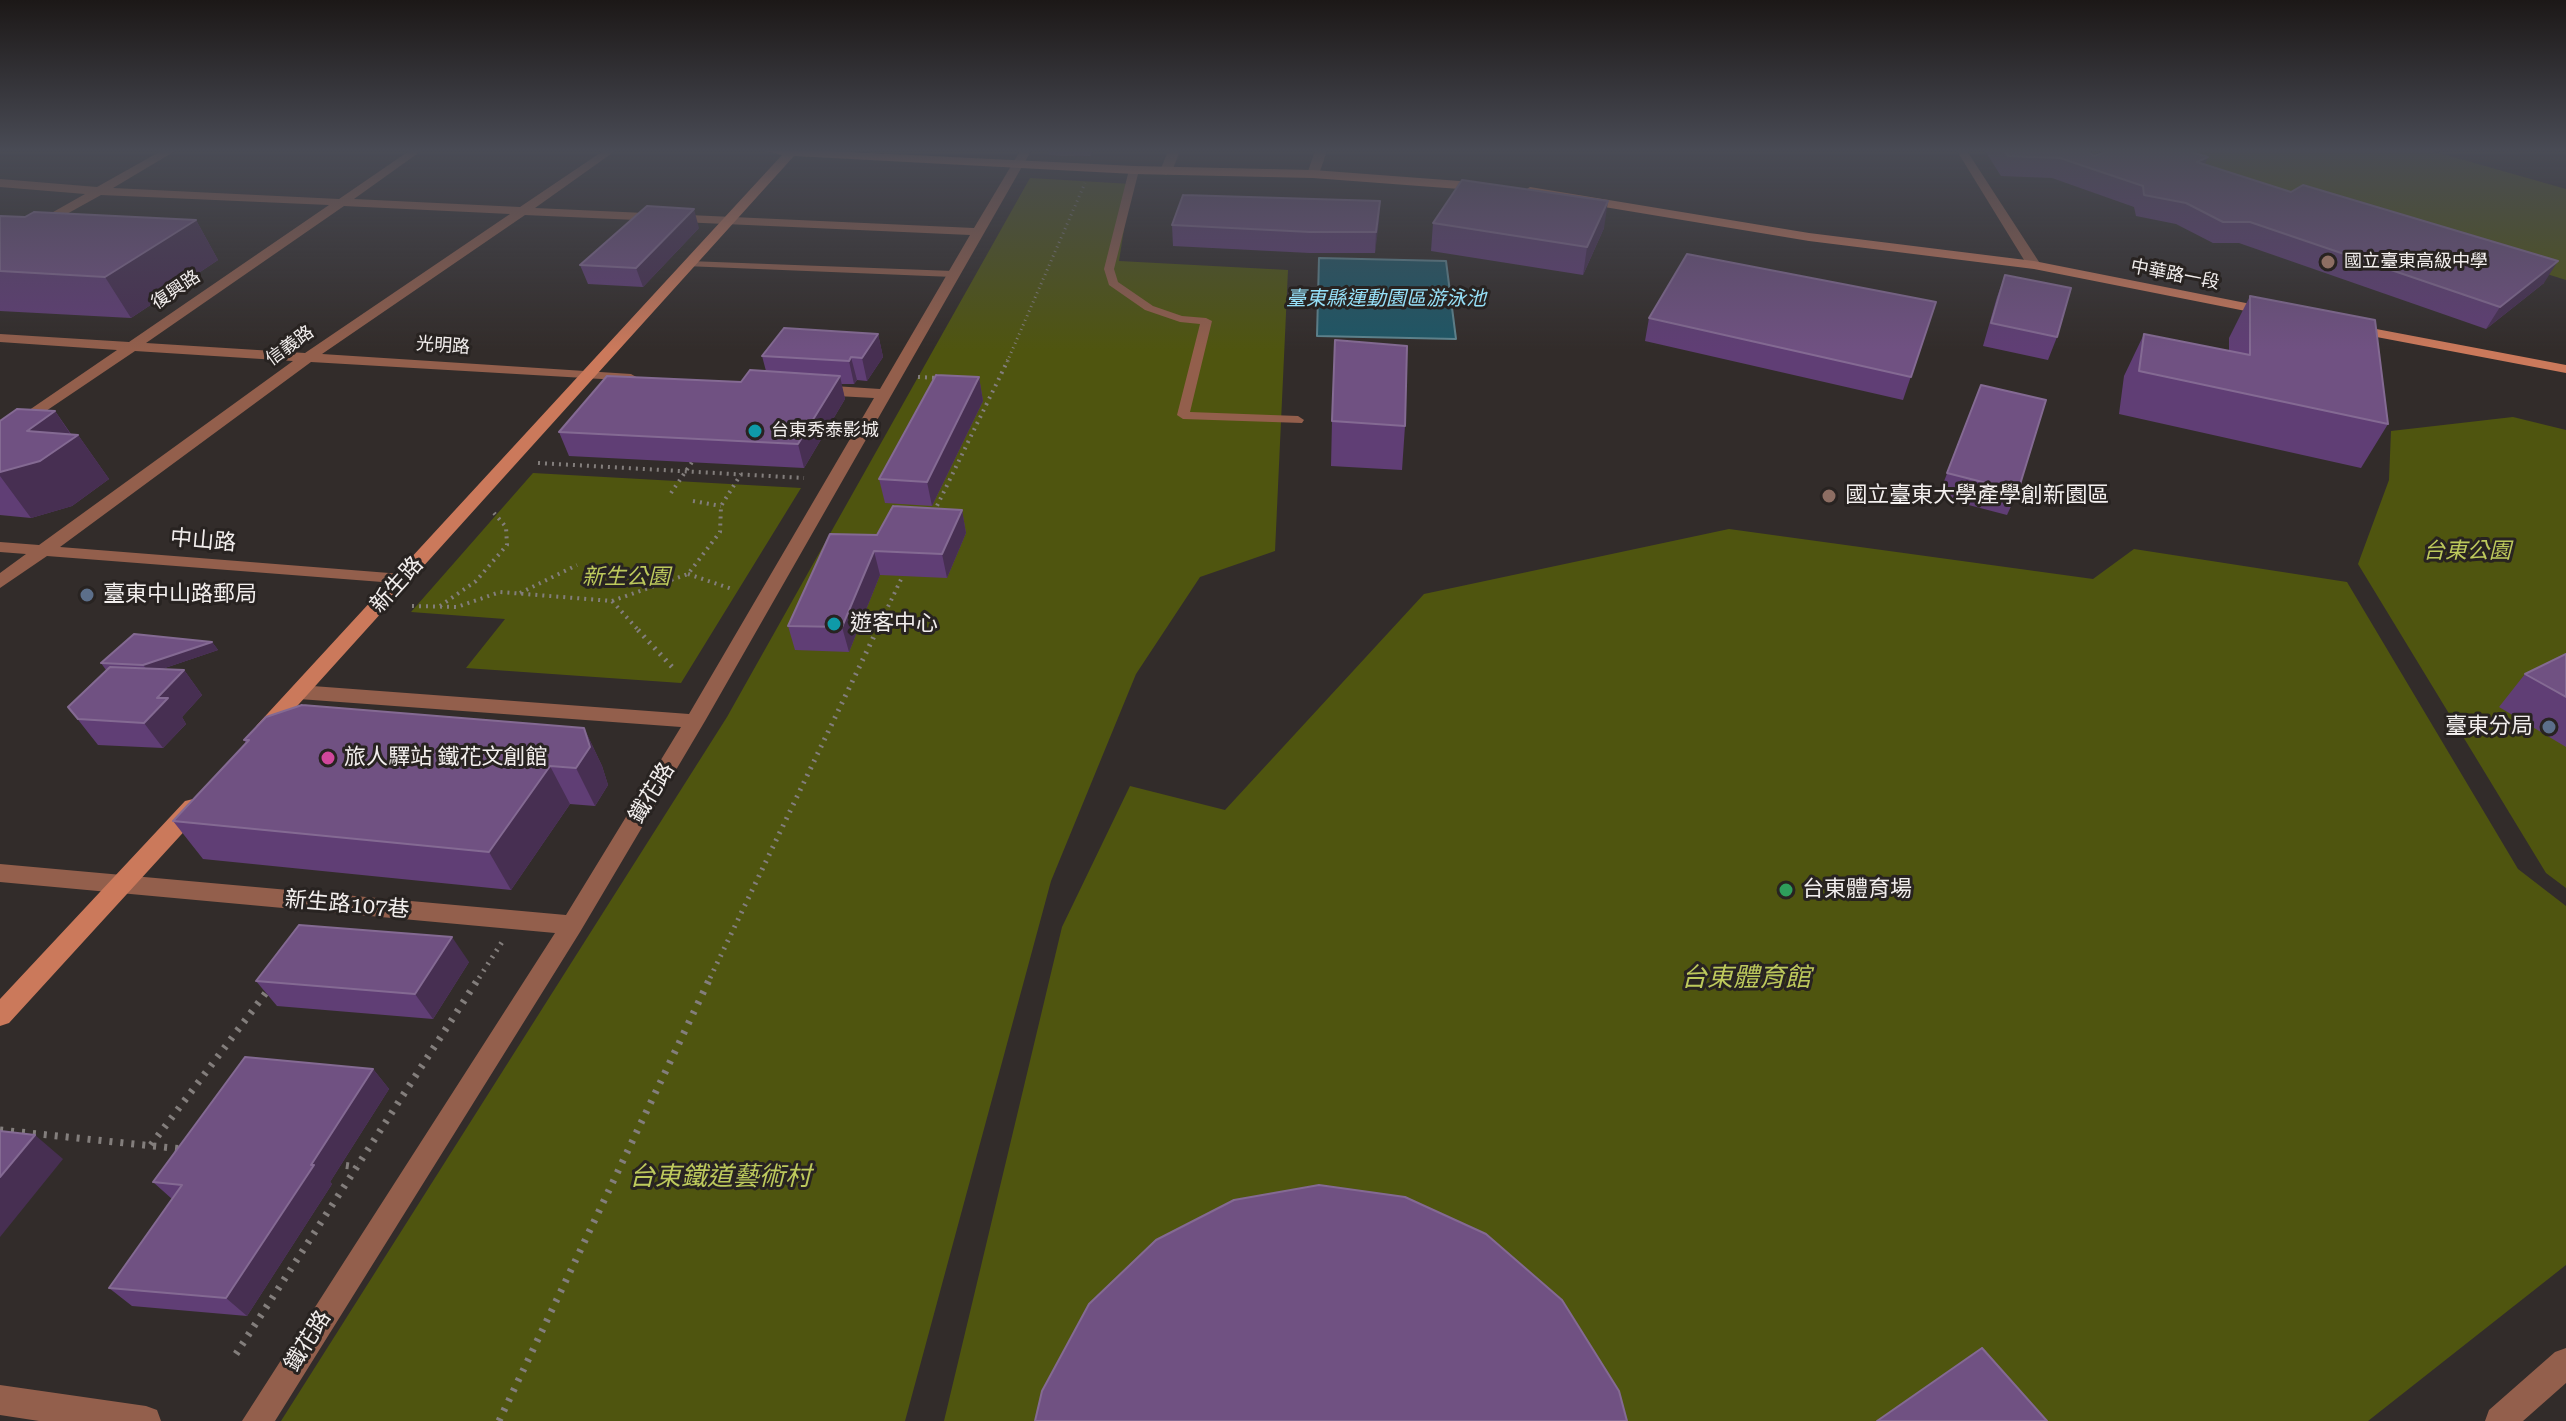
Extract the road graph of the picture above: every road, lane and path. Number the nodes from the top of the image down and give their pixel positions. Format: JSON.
{"nodes":[{"id":1,"x":52,"y":217,"type":"edge"},
{"id":2,"x":319,"y":217,"type":"edge"},
{"id":3,"x":510,"y":217,"type":"edge"},
{"id":4,"x":651,"y":217,"type":"edge"},
{"id":5,"x":731,"y":217,"type":"edge"},
{"id":6,"x":986,"y":217,"type":"edge"},
{"id":7,"x":1071,"y":217,"type":"edge"},
{"id":8,"x":1122,"y":217,"type":"edge"},
{"id":9,"x":1697,"y":217,"type":"edge"},
{"id":10,"x":2004,"y":217,"type":"edge"},
{"id":11,"x":728,"y":221,"type":"junction"},
{"id":12,"x":977,"y":232,"type":"junction"},
{"id":13,"x":0,"y":247,"type":"edge"},
{"id":14,"x":689,"y":264,"type":"junction"},
{"id":15,"x":2034,"y":265,"type":"junction"},
{"id":16,"x":953,"y":274,"type":"junction"},
{"id":17,"x":2291,"y":316,"type":"edge"},
{"id":18,"x":2337,"y":325,"type":"edge"},
{"id":19,"x":0,"y":338,"type":"edge"},
{"id":20,"x":130,"y":346,"type":"junction"},
{"id":21,"x":307,"y":358,"type":"junction"},
{"id":22,"x":2566,"y":369,"type":"edge"},
{"id":23,"x":588,"y":375,"type":"junction"},
{"id":24,"x":910,"y":377,"type":"dead end"},
{"id":25,"x":937,"y":378,"type":"edge"},
{"id":26,"x":650,"y":379,"type":"edge"},
{"id":27,"x":806,"y":389,"type":"edge"},
{"id":28,"x":884,"y":394,"type":"junction"},
{"id":29,"x":1298,"y":420,"type":"dead end"},
{"id":30,"x":0,"y":437,"type":"edge"},
{"id":31,"x":692,"y":462,"type":"edge"},
{"id":32,"x":538,"y":463,"type":"dead end"},
{"id":33,"x":686,"y":471,"type":"junction"},
{"id":34,"x":741,"y":474,"type":"junction"},
{"id":35,"x":804,"y":478,"type":"dead end"},
{"id":36,"x":671,"y":493,"type":"dead end"},
{"id":37,"x":693,"y":501,"type":"dead end"},
{"id":38,"x":721,"y":506,"type":"junction"},
{"id":39,"x":494,"y":513,"type":"dead end"},
{"id":40,"x":927,"y":526,"type":"edge"},
{"id":41,"x":0,"y":547,"type":"edge"},
{"id":42,"x":43,"y":551,"type":"junction"},
{"id":43,"x":577,"y":565,"type":"dead end"},
{"id":44,"x":907,"y":568,"type":"edge"},
{"id":45,"x":688,"y":574,"type":"junction"},
{"id":46,"x":402,"y":580,"type":"junction"},
{"id":47,"x":0,"y":582,"type":"edge"},
{"id":48,"x":732,"y":589,"type":"dead end"},
{"id":49,"x":519,"y":593,"type":"junction"},
{"id":50,"x":612,"y":601,"type":"junction"},
{"id":51,"x":412,"y":606,"type":"dead end"},
{"id":52,"x":439,"y":607,"type":"junction"},
{"id":53,"x":673,"y":668,"type":"dead end"},
{"id":54,"x":299,"y":692,"type":"junction"},
{"id":55,"x":695,"y":721,"type":"junction"},
{"id":56,"x":246,"y":750,"type":"edge"},
{"id":57,"x":206,"y":793,"type":"edge"},
{"id":58,"x":0,"y":873,"type":"edge"},
{"id":59,"x":122,"y":884,"type":"junction"},
{"id":60,"x":516,"y":920,"type":"junction"},
{"id":61,"x":572,"y":925,"type":"junction"},
{"id":62,"x":276,"y":980,"type":"edge"},
{"id":63,"x":0,"y":1016,"type":"edge"},
{"id":64,"x":0,"y":1130,"type":"edge"},
{"id":65,"x":150,"y":1145,"type":"junction"},
{"id":66,"x":194,"y":1150,"type":"edge"},
{"id":67,"x":328,"y":1164,"type":"dead end"},
{"id":68,"x":357,"y":1167,"type":"junction"},
{"id":69,"x":236,"y":1354,"type":"dead end"},
{"id":70,"x":2566,"y":1363,"type":"edge"},
{"id":71,"x":0,"y":1400,"type":"edge"},
{"id":72,"x":146,"y":1421,"type":"edge"},
{"id":73,"x":257,"y":1421,"type":"edge"},
{"id":74,"x":499,"y":1421,"type":"edge"},
{"id":75,"x":2500,"y":1421,"type":"edge"}],
"edges":[{"from":1,"to":13,"type":"street"},
{"from":2,"to":20,"type":"street","name":"復興路"},
{"from":3,"to":21,"type":"street","name":"信義路"},
{"from":4,"to":11,"type":"street"},
{"from":5,"to":11,"type":"street","name":"新生路"},
{"from":6,"to":12,"type":"street","name":"鐵花路"},
{"from":7,"to":40,"type":"path"},
{"from":8,"to":29,"type":"lane"},
{"from":9,"to":15,"type":"street","name":"中華路一段"},
{"from":10,"to":15,"type":"street"},
{"from":11,"to":12,"type":"street"},
{"from":11,"to":14,"type":"street","name":"新生路"},
{"from":12,"to":16,"type":"street","name":"鐵花路"},
{"from":14,"to":16,"type":"lane"},
{"from":14,"to":23,"type":"street","name":"新生路"},
{"from":15,"to":17,"type":"street","name":"中華路一段"},
{"from":16,"to":28,"type":"street","name":"鐵花路"},
{"from":18,"to":22,"type":"street"},
{"from":19,"to":20,"type":"street","name":"光明路"},
{"from":20,"to":21,"type":"street","name":"光明路"},
{"from":20,"to":30,"type":"street","name":"復興路"},
{"from":21,"to":23,"type":"street","name":"光明路"},
{"from":21,"to":42,"type":"street","name":"信義路"},
{"from":23,"to":26,"type":"street","name":"光明路"},
{"from":23,"to":46,"type":"street","name":"新生路"},
{"from":24,"to":25,"type":"path"},
{"from":27,"to":28,"type":"street"},
{"from":28,"to":55,"type":"street","name":"鐵花路"},
{"from":31,"to":33,"type":"path"},
{"from":32,"to":33,"type":"path"},
{"from":33,"to":34,"type":"path"},
{"from":33,"to":36,"type":"path"},
{"from":34,"to":35,"type":"path"},
{"from":34,"to":38,"type":"path"},
{"from":37,"to":38,"type":"path"},
{"from":38,"to":45,"type":"path"},
{"from":39,"to":52,"type":"path"},
{"from":41,"to":42,"type":"street","name":"中山路"},
{"from":42,"to":46,"type":"street","name":"中山路"},
{"from":42,"to":47,"type":"street","name":"信義路"},
{"from":43,"to":49,"type":"path"},
{"from":44,"to":74,"type":"path"},
{"from":45,"to":48,"type":"path"},
{"from":45,"to":50,"type":"path"},
{"from":46,"to":54,"type":"street","name":"新生路"},
{"from":49,"to":50,"type":"path"},
{"from":49,"to":52,"type":"path"},
{"from":50,"to":53,"type":"path"},
{"from":51,"to":52,"type":"path"},
{"from":54,"to":55,"type":"street"},
{"from":54,"to":56,"type":"street","name":"新生路"},
{"from":55,"to":61,"type":"street","name":"鐵花路"},
{"from":57,"to":59,"type":"street"},
{"from":58,"to":59,"type":"street","name":"新生路107巷"},
{"from":59,"to":60,"type":"street","name":"新生路107巷"},
{"from":59,"to":63,"type":"street"},
{"from":60,"to":61,"type":"street","name":"新生路107巷"},
{"from":60,"to":68,"type":"path"},
{"from":61,"to":73,"type":"street","name":"鐵花路"},
{"from":62,"to":65,"type":"path"},
{"from":64,"to":65,"type":"path"},
{"from":65,"to":66,"type":"path"},
{"from":67,"to":68,"type":"path"},
{"from":68,"to":69,"type":"path"},
{"from":70,"to":75,"type":"street"},
{"from":71,"to":72,"type":"street"}]}
